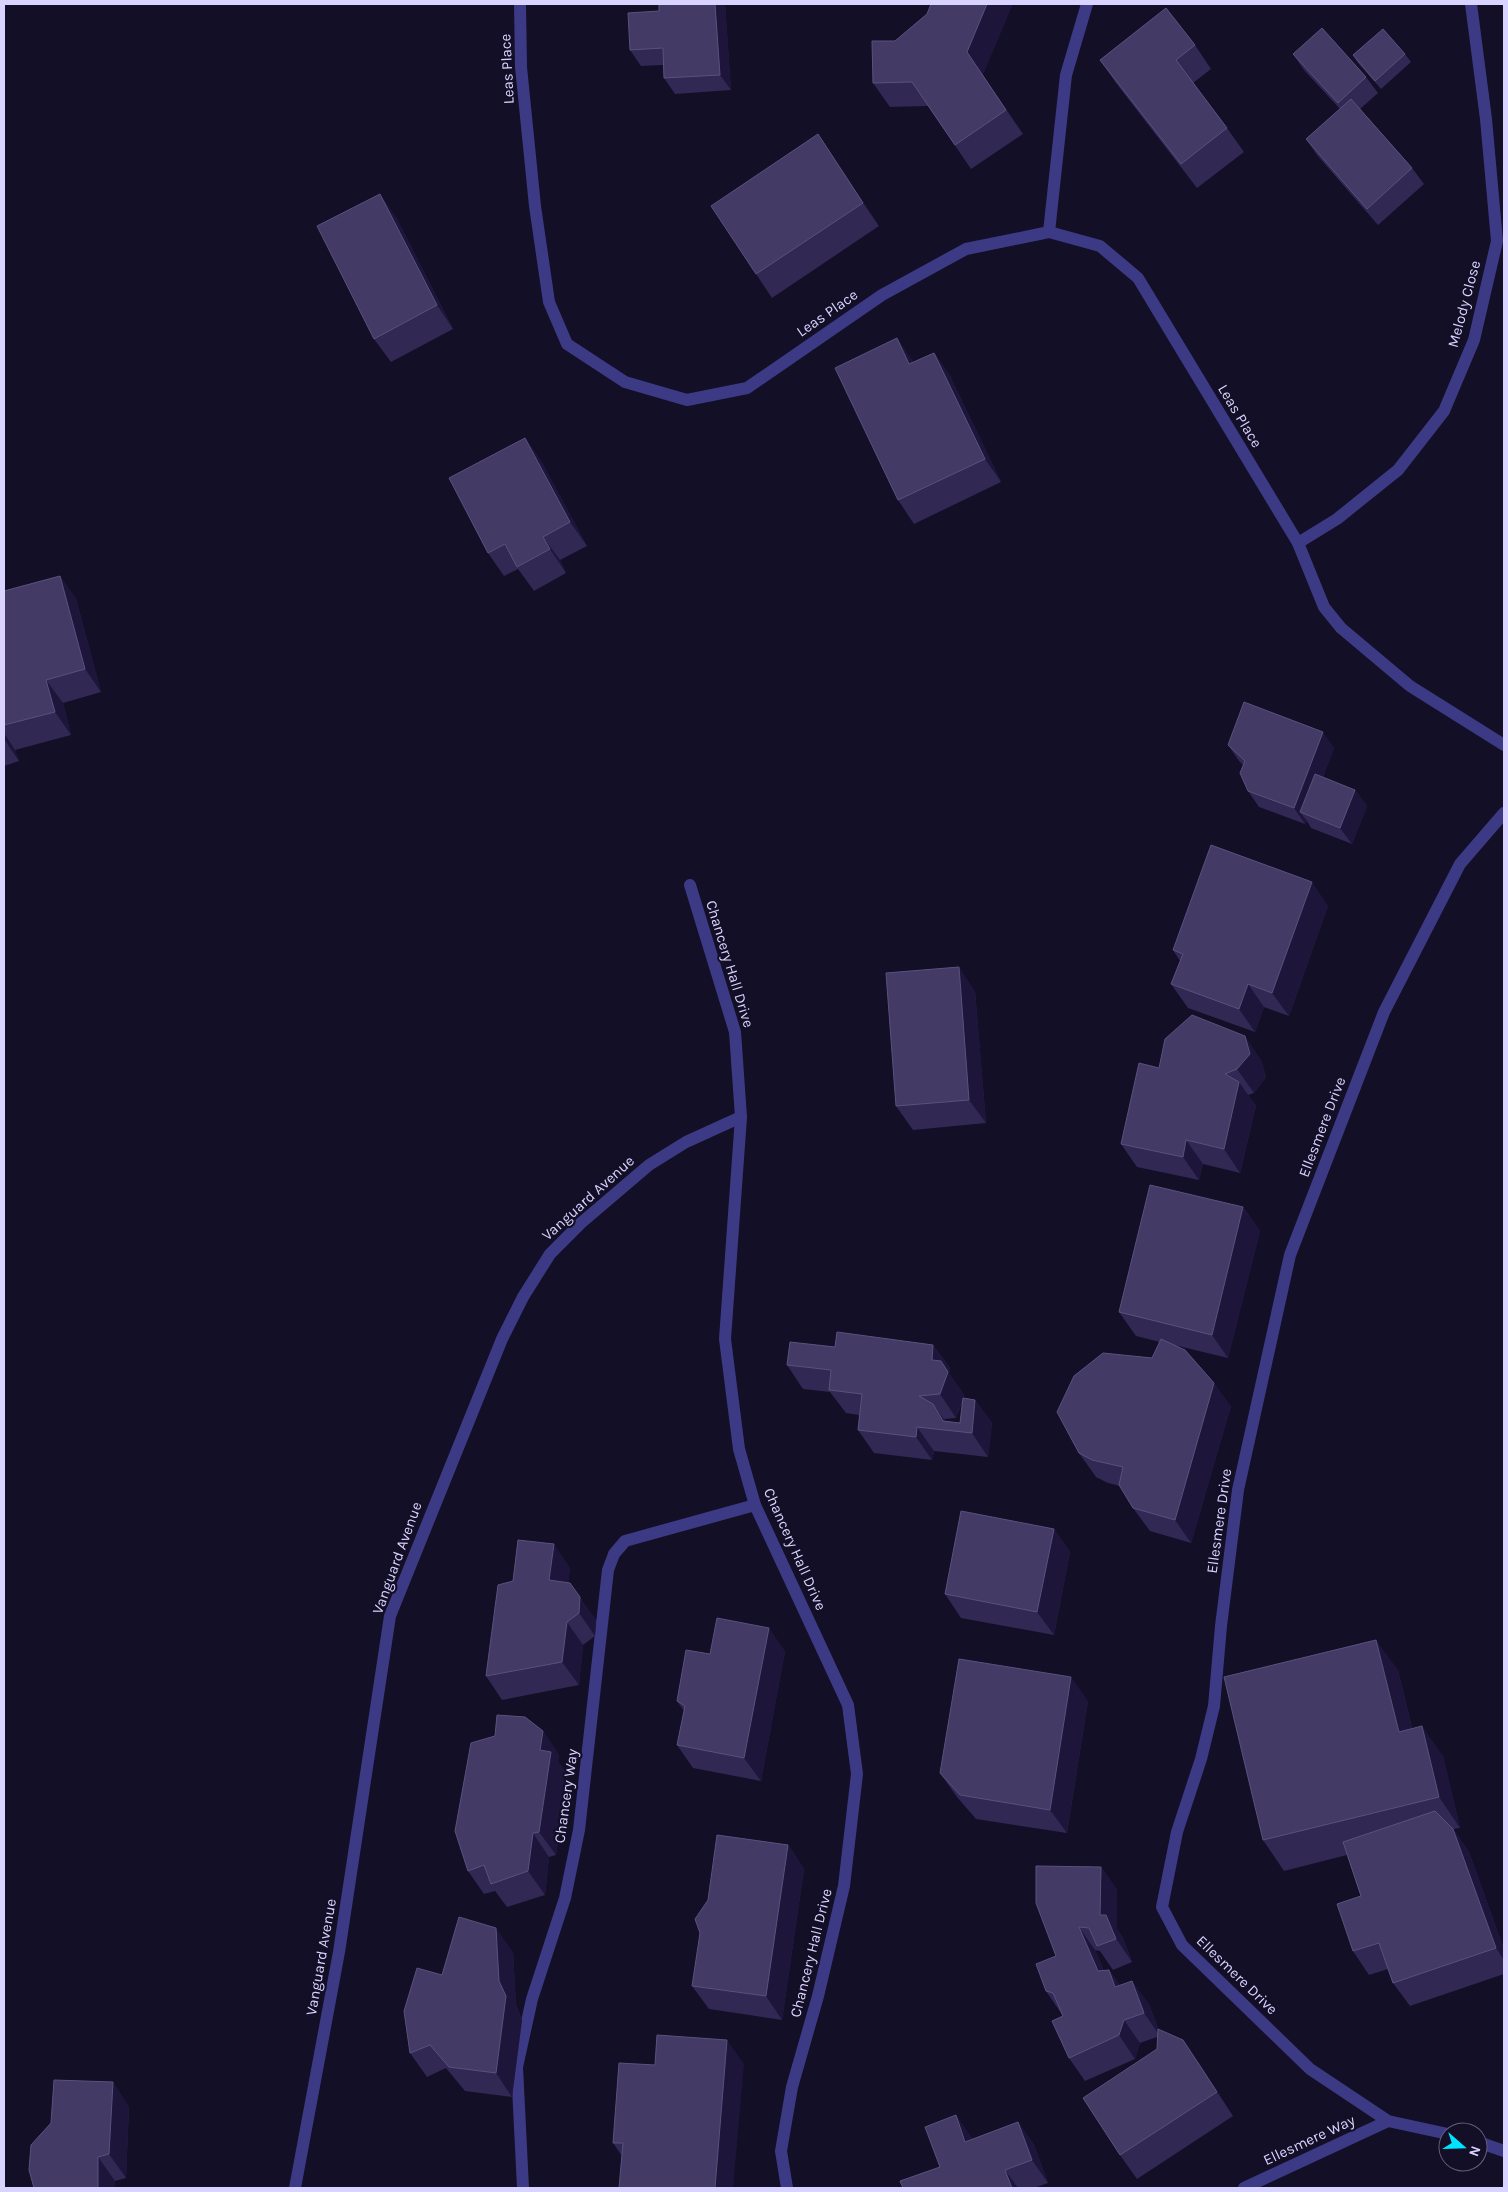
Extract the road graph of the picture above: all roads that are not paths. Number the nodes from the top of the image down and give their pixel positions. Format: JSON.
{"nodes":[{"id":1,"x":520,"y":4,"type":"edge"},
{"id":2,"x":1087,"y":4,"type":"edge"},
{"id":3,"x":1471,"y":4,"type":"edge"},
{"id":4,"x":1049,"y":232,"type":"junction"},
{"id":5,"x":1501,"y":241,"type":"edge"},
{"id":6,"x":1298,"y":544,"type":"junction"},
{"id":7,"x":1504,"y":745,"type":"edge"},
{"id":8,"x":1504,"y":814,"type":"edge"},
{"id":9,"x":690,"y":885,"type":"dead end"},
{"id":10,"x":741,"y":1117,"type":"junction"},
{"id":11,"x":756,"y":1506,"type":"junction"},
{"id":12,"x":1388,"y":2121,"type":"junction"},
{"id":13,"x":1438,"y":2132,"type":"edge"},
{"id":14,"x":1488,"y":2145,"type":"edge"},
{"id":15,"x":1504,"y":2151,"type":"edge"},
{"id":16,"x":295,"y":2188,"type":"edge"},
{"id":17,"x":523,"y":2188,"type":"edge"},
{"id":18,"x":787,"y":2188,"type":"edge"},
{"id":19,"x":1244,"y":2188,"type":"edge"}],
"edges":[{"from":1,"to":4,"type":"street","name":"Leas Place"},
{"from":2,"to":4,"type":"street"},
{"from":3,"to":5,"type":"street","name":"Melody Close"},
{"from":4,"to":6,"type":"street","name":"Leas Place"},
{"from":5,"to":6,"type":"street","name":"Melody Close"},
{"from":6,"to":7,"type":"street","name":"Leas Place"},
{"from":8,"to":12,"type":"street","name":"Ellesmere Drive"},
{"from":9,"to":10,"type":"street","name":"Chancery Hall Drive"},
{"from":10,"to":11,"type":"street","name":"Chancery Hall Drive"},
{"from":10,"to":16,"type":"street","name":"Vanguard Avenue"},
{"from":11,"to":17,"type":"street","name":"Chancery Way"},
{"from":11,"to":18,"type":"street","name":"Chancery Hall Drive"},
{"from":12,"to":13,"type":"street","name":"Ellesmere Drive"},
{"from":12,"to":19,"type":"street","name":"Ellesmere Way"},
{"from":14,"to":15,"type":"street"}]}
